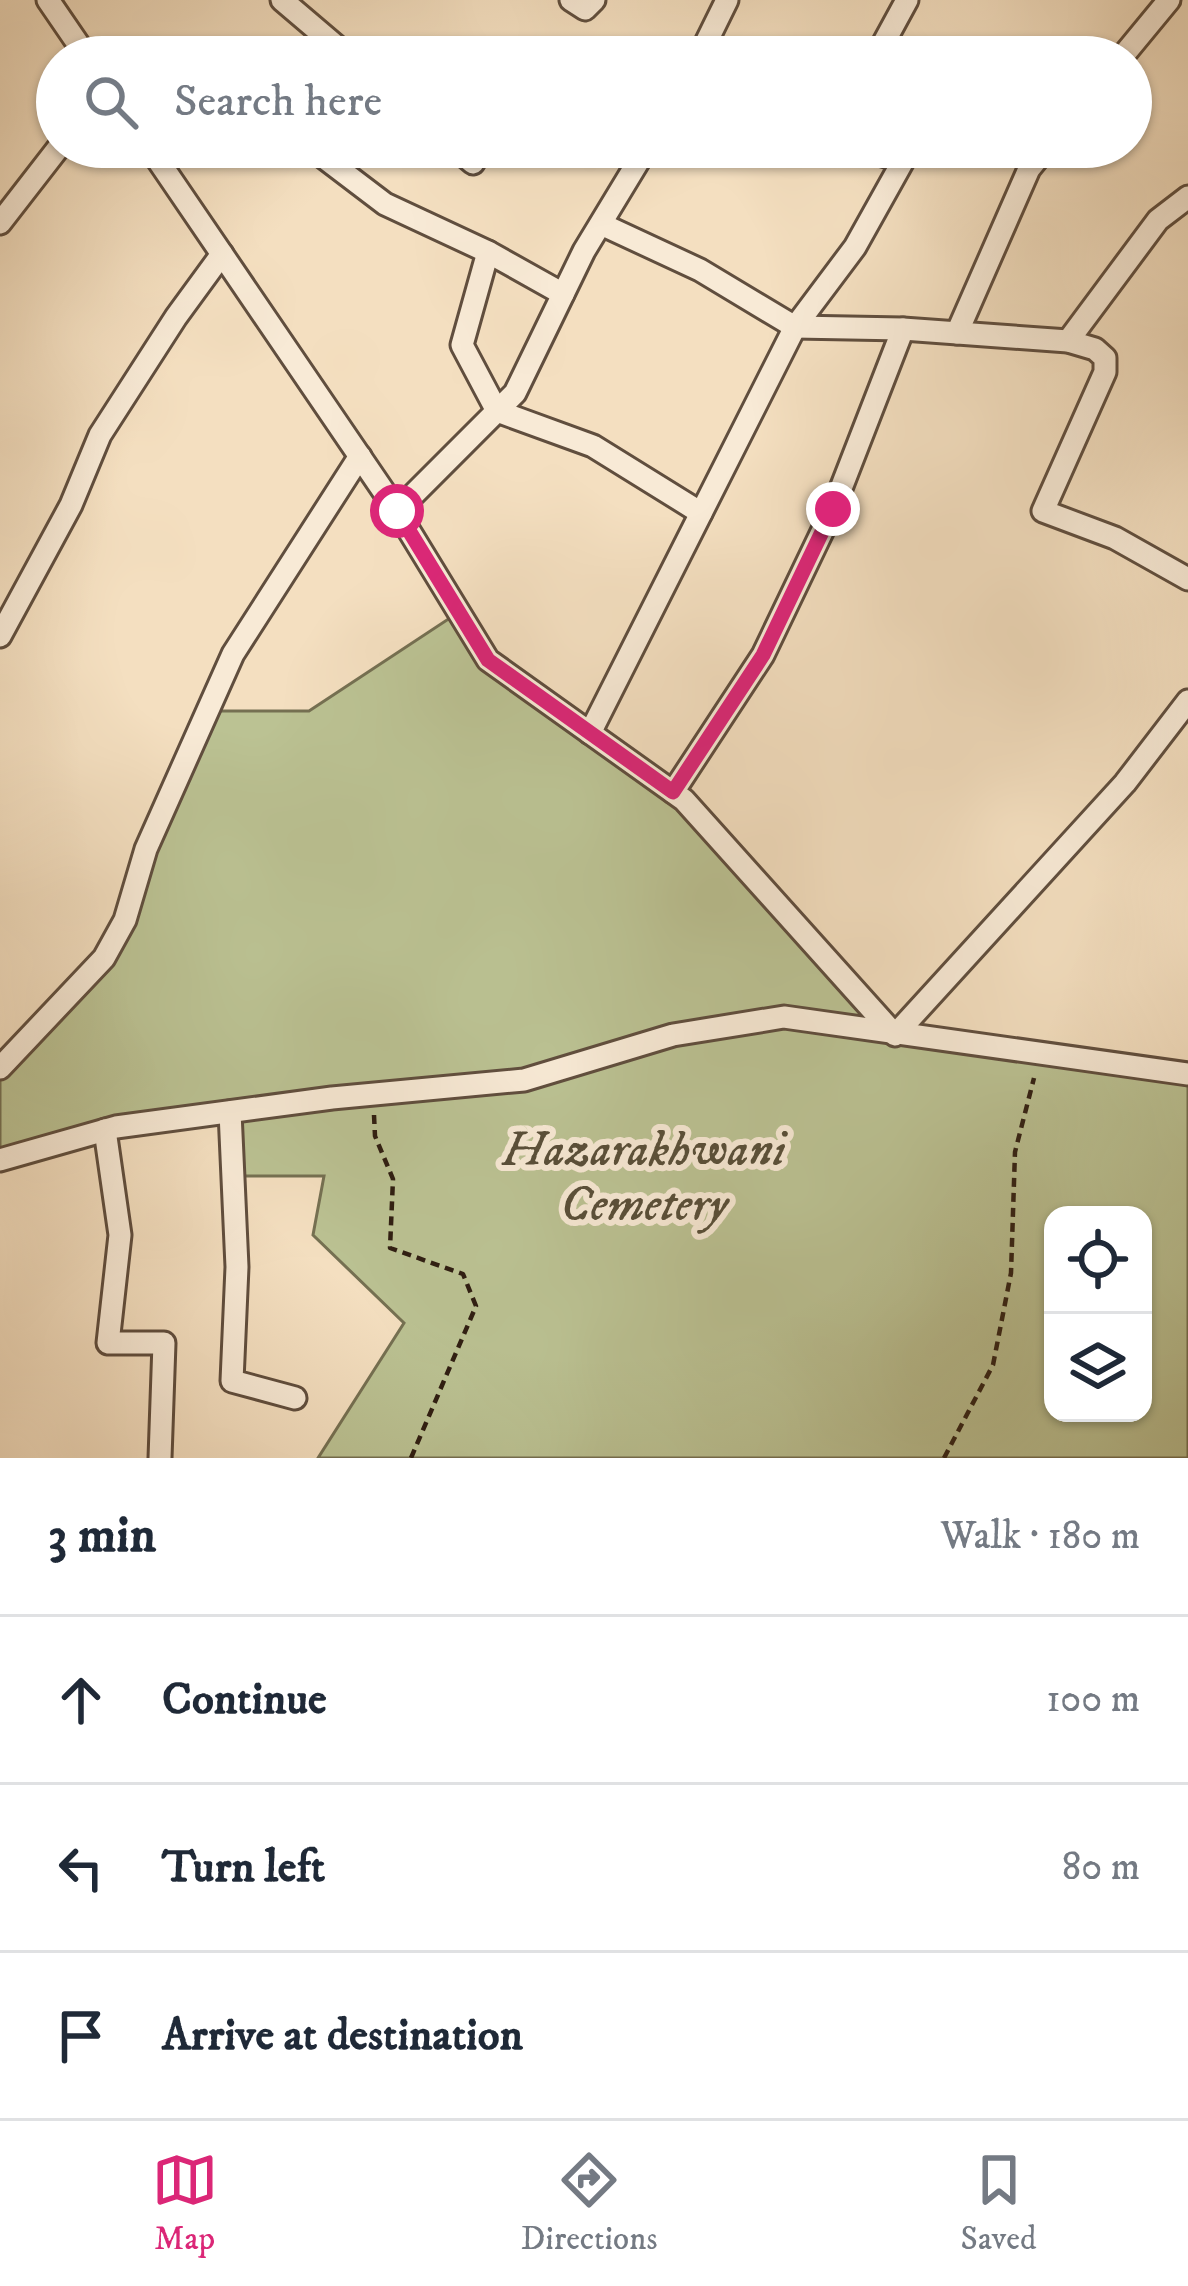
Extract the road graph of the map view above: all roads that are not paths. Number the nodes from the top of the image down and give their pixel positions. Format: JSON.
{"nodes":[{"id":1,"x":49,"y":0,"type":"edge"},
{"id":2,"x":282,"y":0,"type":"edge"},
{"id":3,"x":571,"y":0,"type":"edge"},
{"id":4,"x":594,"y":0,"type":"edge"},
{"id":5,"x":727,"y":0,"type":"edge"},
{"id":6,"x":907,"y":0,"type":"edge"},
{"id":7,"x":1169,"y":0,"type":"edge"},
{"id":8,"x":73,"y":36,"type":"edge"},
{"id":9,"x":324,"y":36,"type":"edge"},
{"id":10,"x":709,"y":36,"type":"edge"},
{"id":11,"x":888,"y":36,"type":"edge"},
{"id":12,"x":1139,"y":36,"type":"edge"},
{"id":13,"x":43,"y":168,"type":"edge"},
{"id":14,"x":163,"y":168,"type":"edge"},
{"id":15,"x":338,"y":168,"type":"edge"},
{"id":16,"x":634,"y":168,"type":"edge"},
{"id":17,"x":899,"y":168,"type":"edge"},
{"id":18,"x":1030,"y":168,"type":"edge"},
{"id":19,"x":1188,"y":197,"type":"edge"},
{"id":20,"x":0,"y":223,"type":"edge"},
{"id":21,"x":601,"y":224,"type":"junction"},
{"id":22,"x":488,"y":253,"type":"junction"},
{"id":23,"x":222,"y":254,"type":"junction"},
{"id":24,"x":563,"y":295,"type":"junction"},
{"id":25,"x":795,"y":327,"type":"junction"},
{"id":26,"x":903,"y":329,"type":"junction"},
{"id":27,"x":957,"y":333,"type":"junction"},
{"id":28,"x":1067,"y":341,"type":"junction"},
{"id":29,"x":497,"y":411,"type":"junction"},
{"id":30,"x":359,"y":456,"type":"junction"},
{"id":31,"x":397,"y":511,"type":"junction"},
{"id":32,"x":701,"y":513,"type":"junction"},
{"id":33,"x":1188,"y":579,"type":"edge"},
{"id":34,"x":0,"y":636,"type":"edge"},
{"id":35,"x":1188,"y":701,"type":"edge"},
{"id":36,"x":590,"y":733,"type":"junction"},
{"id":37,"x":673,"y":792,"type":"junction"},
{"id":38,"x":896,"y":1035,"type":"junction"},
{"id":39,"x":0,"y":1068,"type":"edge"},
{"id":40,"x":1188,"y":1074,"type":"edge"},
{"id":41,"x":230,"y":1112,"type":"junction"},
{"id":42,"x":105,"y":1130,"type":"junction"},
{"id":43,"x":0,"y":1160,"type":"edge"},
{"id":44,"x":295,"y":1398,"type":"dead end"},
{"id":45,"x":160,"y":1458,"type":"edge"}],
"edges":[{"from":1,"to":8,"type":"street"},
{"from":2,"to":9,"type":"street"},
{"from":3,"to":4,"type":"street"},
{"from":5,"to":10,"type":"street"},
{"from":6,"to":11,"type":"street"},
{"from":7,"to":12,"type":"street"},
{"from":13,"to":20,"type":"street"},
{"from":14,"to":23,"type":"street"},
{"from":15,"to":22,"type":"street"},
{"from":16,"to":21,"type":"street"},
{"from":17,"to":25,"type":"street"},
{"from":18,"to":27,"type":"street"},
{"from":19,"to":28,"type":"street"},
{"from":21,"to":24,"type":"street"},
{"from":21,"to":25,"type":"street"},
{"from":22,"to":24,"type":"street"},
{"from":22,"to":29,"type":"street"},
{"from":23,"to":30,"type":"street"},
{"from":23,"to":34,"type":"street"},
{"from":24,"to":29,"type":"street"},
{"from":25,"to":26,"type":"street"},
{"from":25,"to":32,"type":"street"},
{"from":26,"to":27,"type":"street"},
{"from":26,"to":37,"type":"street"},
{"from":27,"to":28,"type":"street"},
{"from":28,"to":33,"type":"street"},
{"from":29,"to":31,"type":"street"},
{"from":29,"to":32,"type":"street"},
{"from":30,"to":31,"type":"street"},
{"from":30,"to":39,"type":"street"},
{"from":31,"to":36,"type":"street"},
{"from":32,"to":36,"type":"street"},
{"from":35,"to":38,"type":"street"},
{"from":36,"to":37,"type":"street"},
{"from":37,"to":38,"type":"street"},
{"from":38,"to":40,"type":"street"},
{"from":38,"to":41,"type":"street"},
{"from":41,"to":42,"type":"street"},
{"from":41,"to":44,"type":"street"},
{"from":42,"to":43,"type":"street"},
{"from":42,"to":45,"type":"street"}]}
